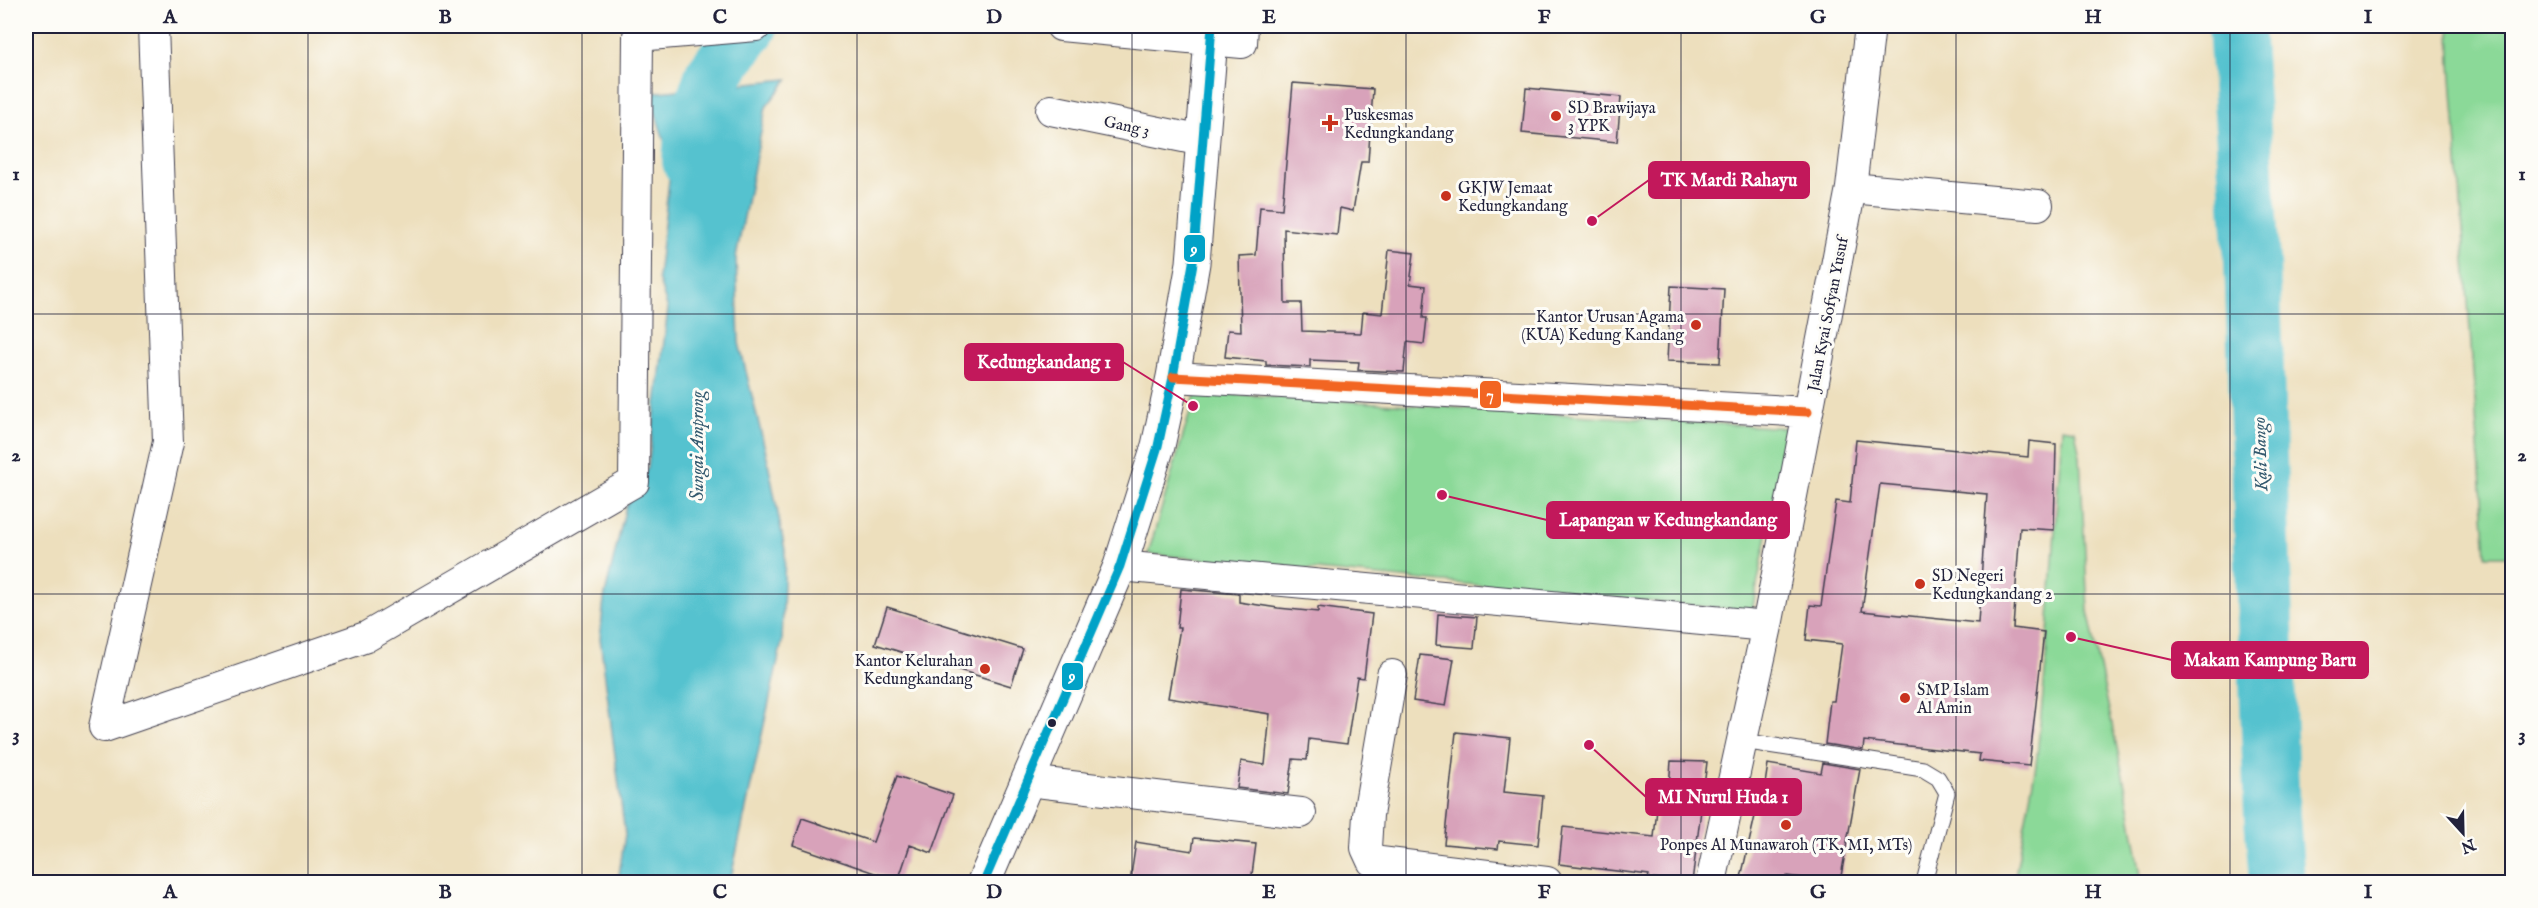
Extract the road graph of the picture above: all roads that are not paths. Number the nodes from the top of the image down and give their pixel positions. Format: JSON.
{"nodes":[{"id":1,"x":153,"y":26,"type":"edge"},
{"id":2,"x":756,"y":26,"type":"edge"},
{"id":3,"x":1061,"y":26,"type":"edge"},
{"id":4,"x":1212,"y":26,"type":"edge"},
{"id":5,"x":1243,"y":26,"type":"edge"},
{"id":6,"x":1870,"y":26,"type":"edge"},
{"id":7,"x":1051,"y":110,"type":"dead end"},
{"id":8,"x":1203,"y":141,"type":"junction"},
{"id":9,"x":1851,"y":188,"type":"junction"},
{"id":10,"x":2038,"y":205,"type":"dead end"},
{"id":11,"x":1173,"y":377,"type":"junction"},
{"id":12,"x":1808,"y":412,"type":"junction"},
{"id":13,"x":1120,"y":566,"type":"junction"},
{"id":14,"x":1767,"y":626,"type":"junction"},
{"id":15,"x":1392,"y":675,"type":"dead end"},
{"id":16,"x":1742,"y":741,"type":"junction"},
{"id":17,"x":1028,"y":782,"type":"junction"},
{"id":18,"x":1301,"y":813,"type":"dead end"},
{"id":19,"x":984,"y":882,"type":"edge"},
{"id":20,"x":1547,"y":882,"type":"edge"},
{"id":21,"x":1711,"y":882,"type":"edge"},
{"id":22,"x":1924,"y":882,"type":"edge"}],
"edges":[{"from":1,"to":2,"type":"street"},
{"from":3,"to":5,"type":"street"},
{"from":4,"to":8,"type":"main road"},
{"from":6,"to":9,"type":"street","name":"Jalan Kyai Sofyan Yusuf"},
{"from":7,"to":8,"type":"street","name":"Gang 3"},
{"from":8,"to":11,"type":"main road"},
{"from":9,"to":10,"type":"street"},
{"from":9,"to":12,"type":"street","name":"Jalan Kyai Sofyan Yusuf"},
{"from":11,"to":12,"type":"street"},
{"from":11,"to":13,"type":"main road"},
{"from":12,"to":14,"type":"street","name":"Jalan Kyai Sofyan Yusuf"},
{"from":13,"to":14,"type":"street"},
{"from":13,"to":17,"type":"main road"},
{"from":14,"to":16,"type":"street","name":"Jalan Kyai Sofyan Yusuf"},
{"from":15,"to":20,"type":"street"},
{"from":16,"to":21,"type":"street","name":"Jalan Kyai Sofyan Yusuf"},
{"from":16,"to":22,"type":"lane"},
{"from":17,"to":18,"type":"street"},
{"from":17,"to":19,"type":"main road"}]}
